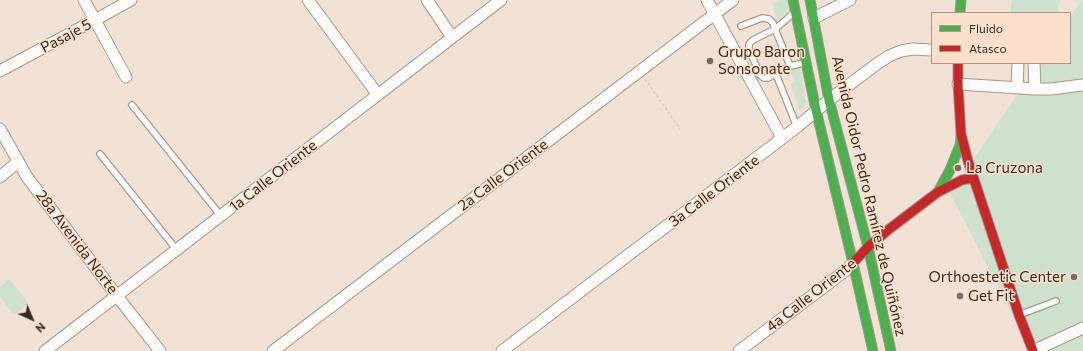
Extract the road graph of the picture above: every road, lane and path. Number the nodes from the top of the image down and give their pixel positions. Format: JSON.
{"nodes":[{"id":1,"x":84,"y":0,"type":"edge"},
{"id":2,"x":131,"y":0,"type":"edge"},
{"id":3,"x":308,"y":0,"type":"edge"},
{"id":4,"x":428,"y":0,"type":"edge"},
{"id":5,"x":501,"y":0,"type":"edge"},
{"id":6,"x":708,"y":0,"type":"edge"},
{"id":7,"x":733,"y":0,"type":"edge"},
{"id":8,"x":793,"y":0,"type":"edge"},
{"id":9,"x":810,"y":0,"type":"edge"},
{"id":10,"x":850,"y":0,"type":"edge"},
{"id":11,"x":961,"y":0,"type":"edge"},
{"id":12,"x":795,"y":10,"type":"junction"},
{"id":13,"x":960,"y":12,"type":"edge"},
{"id":14,"x":715,"y":13,"type":"junction"},
{"id":15,"x":814,"y":18,"type":"junction"},
{"id":16,"x":95,"y":20,"type":"junction"},
{"id":17,"x":741,"y":26,"type":"dead end"},
{"id":18,"x":775,"y":29,"type":"junction"},
{"id":19,"x":452,"y":37,"type":"junction"},
{"id":20,"x":931,"y":50,"type":"edge"},
{"id":21,"x":806,"y":62,"type":"junction"},
{"id":22,"x":958,"y":64,"type":"edge"},
{"id":23,"x":1018,"y":64,"type":"edge"},
{"id":24,"x":1034,"y":64,"type":"edge"},
{"id":25,"x":790,"y":66,"type":"junction"},
{"id":26,"x":0,"y":71,"type":"edge"},
{"id":27,"x":639,"y":71,"type":"junction"},
{"id":28,"x":776,"y":74,"type":"junction"},
{"id":29,"x":126,"y":77,"type":"dead end"},
{"id":30,"x":958,"y":84,"type":"junction"},
{"id":31,"x":1083,"y":86,"type":"edge"},
{"id":32,"x":1017,"y":88,"type":"junction"},
{"id":33,"x":1035,"y":89,"type":"junction"},
{"id":34,"x":378,"y":95,"type":"junction"},
{"id":35,"x":829,"y":100,"type":"junction"},
{"id":36,"x":132,"y":105,"type":"dead end"},
{"id":37,"x":816,"y":110,"type":"junction"},
{"id":38,"x":797,"y":128,"type":"junction"},
{"id":39,"x":0,"y":129,"type":"edge"},
{"id":40,"x":680,"y":129,"type":"dead end"},
{"id":41,"x":961,"y":134,"type":"junction"},
{"id":42,"x":782,"y":138,"type":"junction"},
{"id":43,"x":100,"y":154,"type":"dead end"},
{"id":44,"x":18,"y":162,"type":"junction"},
{"id":45,"x":0,"y":177,"type":"edge"},
{"id":46,"x":973,"y":178,"type":"junction"},
{"id":47,"x":938,"y":192,"type":"junction"},
{"id":48,"x":221,"y":216,"type":"junction"},
{"id":49,"x":868,"y":247,"type":"junction"},
{"id":50,"x":177,"y":250,"type":"junction"},
{"id":51,"x":853,"y":263,"type":"junction"},
{"id":52,"x":117,"y":296,"type":"junction"},
{"id":53,"x":1056,"y":301,"type":"dead end"},
{"id":54,"x":1019,"y":315,"type":"junction"},
{"id":55,"x":1083,"y":328,"type":"edge"},
{"id":56,"x":45,"y":351,"type":"edge"},
{"id":57,"x":160,"y":351,"type":"edge"},
{"id":58,"x":273,"y":351,"type":"edge"},
{"id":59,"x":502,"y":351,"type":"edge"},
{"id":60,"x":739,"y":351,"type":"edge"},
{"id":61,"x":873,"y":351,"type":"edge"},
{"id":62,"x":891,"y":351,"type":"edge"},
{"id":63,"x":1033,"y":351,"type":"edge"}],
"edges":[{"from":1,"to":16,"type":"street"},
{"from":2,"to":16,"type":"street","name":"Pasaje 5"},
{"from":3,"to":34,"type":"street"},
{"from":4,"to":19,"type":"street"},
{"from":5,"to":19,"type":"street","name":"1a Calle Oriente"},
{"from":6,"to":14,"type":"street"},
{"from":7,"to":14,"type":"street","name":"2a Calle Oriente"},
{"from":8,"to":12,"type":"main road"},
{"from":9,"to":15,"type":"main road","name":"Avenida Oidor Pedro Ramírez de Quiñónez"},
{"from":10,"to":15,"type":"street"},
{"from":11,"to":13,"type":"main road"},
{"from":12,"to":18,"type":"lane"},
{"from":12,"to":21,"type":"main road"},
{"from":14,"to":27,"type":"street","name":"2a Calle Oriente"},
{"from":14,"to":42,"type":"street"},
{"from":15,"to":35,"type":"main road","name":"Avenida Oidor Pedro Ramírez de Quiñónez"},
{"from":16,"to":26,"type":"street","name":"Pasaje 5"},
{"from":16,"to":29,"type":"street"},
{"from":17,"to":18,"type":"lane"},
{"from":18,"to":25,"type":"lane"},
{"from":18,"to":28,"type":"lane"},
{"from":19,"to":34,"type":"street","name":"1a Calle Oriente"},
{"from":20,"to":35,"type":"street","name":"3a Calle Oriente"},
{"from":21,"to":25,"type":"lane"},
{"from":21,"to":37,"type":"main road"},
{"from":22,"to":30,"type":"main road"},
{"from":23,"to":32,"type":"street"},
{"from":24,"to":33,"type":"street"},
{"from":25,"to":28,"type":"lane"},
{"from":27,"to":40,"type":"path"},
{"from":27,"to":58,"type":"street","name":"2a Calle Oriente"},
{"from":28,"to":38,"type":"lane"},
{"from":30,"to":32,"type":"street"},
{"from":30,"to":41,"type":"main road"},
{"from":31,"to":33,"type":"street"},
{"from":32,"to":33,"type":"street"},
{"from":34,"to":48,"type":"street","name":"1a Calle Oriente"},
{"from":35,"to":37,"type":"street","name":"3a Calle Oriente"},
{"from":35,"to":49,"type":"main road","name":"Avenida Oidor Pedro Ramírez de Quiñónez"},
{"from":36,"to":48,"type":"lane"},
{"from":37,"to":38,"type":"street","name":"3a Calle Oriente"},
{"from":37,"to":51,"type":"main road"},
{"from":38,"to":42,"type":"street","name":"3a Calle Oriente"},
{"from":39,"to":44,"type":"street","name":"28a Avenida Norte"},
{"from":41,"to":46,"type":"main road"},
{"from":41,"to":47,"type":"main road","name":"4a Calle Oriente"},
{"from":42,"to":59,"type":"street","name":"3a Calle Oriente"},
{"from":43,"to":50,"type":"lane"},
{"from":44,"to":45,"type":"street"},
{"from":44,"to":52,"type":"street","name":"28a Avenida Norte"},
{"from":46,"to":47,"type":"main road","name":"4a Calle Oriente"},
{"from":46,"to":54,"type":"main road"},
{"from":47,"to":49,"type":"main road","name":"4a Calle Oriente"},
{"from":48,"to":50,"type":"street","name":"1a Calle Oriente"},
{"from":49,"to":51,"type":"main road","name":"4a Calle Oriente"},
{"from":49,"to":62,"type":"main road","name":"Avenida Oidor Pedro Ramírez de Quiñónez"},
{"from":50,"to":52,"type":"street","name":"1a Calle Oriente"},
{"from":51,"to":60,"type":"street","name":"4a Calle Oriente"},
{"from":51,"to":61,"type":"main road"},
{"from":52,"to":56,"type":"street","name":"1a Calle Oriente"},
{"from":52,"to":57,"type":"street","name":"28a Avenida Norte"},
{"from":53,"to":54,"type":"lane"},
{"from":54,"to":63,"type":"main road"},
{"from":55,"to":63,"type":"street"}]}
